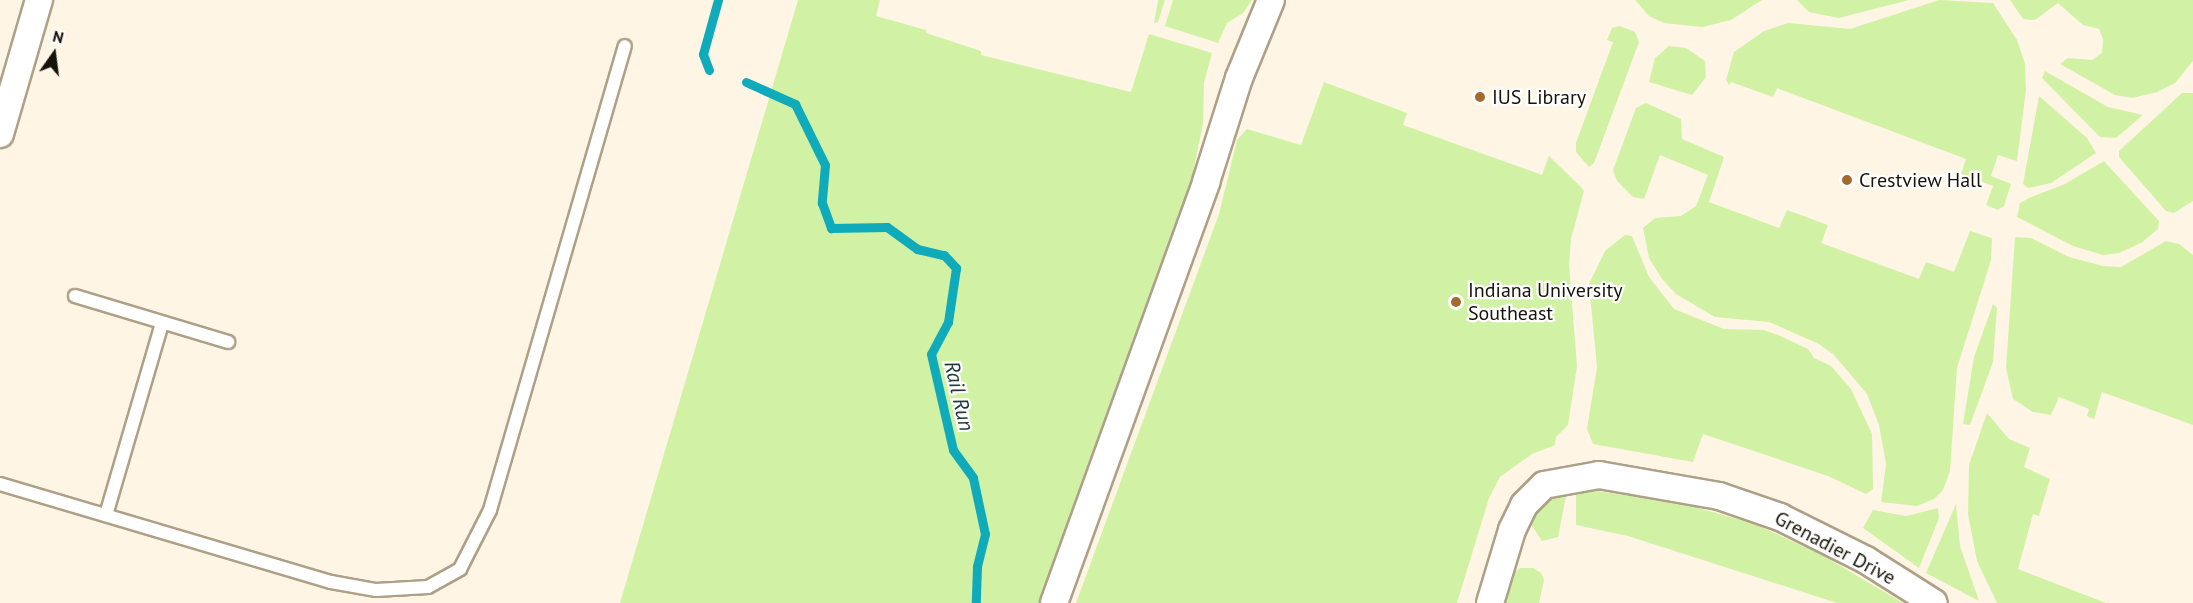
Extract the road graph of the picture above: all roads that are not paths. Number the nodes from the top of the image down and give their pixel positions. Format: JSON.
{"nodes":[{"id":1,"x":39,"y":0,"type":"edge"},
{"id":2,"x":1270,"y":0,"type":"edge"},
{"id":3,"x":625,"y":46,"type":"dead end"},
{"id":4,"x":0,"y":134,"type":"edge"},
{"id":5,"x":75,"y":296,"type":"dead end"},
{"id":6,"x":162,"y":323,"type":"junction"},
{"id":7,"x":228,"y":342,"type":"dead end"},
{"id":8,"x":0,"y":484,"type":"edge"},
{"id":9,"x":106,"y":515,"type":"junction"},
{"id":10,"x":1054,"y":603,"type":"edge"},
{"id":11,"x":1490,"y":603,"type":"edge"},
{"id":12,"x":1934,"y":603,"type":"edge"}],
"edges":[{"from":1,"to":4,"type":"street"},
{"from":2,"to":10,"type":"street"},
{"from":3,"to":9,"type":"lane"},
{"from":5,"to":6,"type":"lane"},
{"from":6,"to":7,"type":"lane"},
{"from":6,"to":9,"type":"lane"},
{"from":8,"to":9,"type":"lane"},
{"from":11,"to":12,"type":"street","name":"Grenadier Drive"}]}
